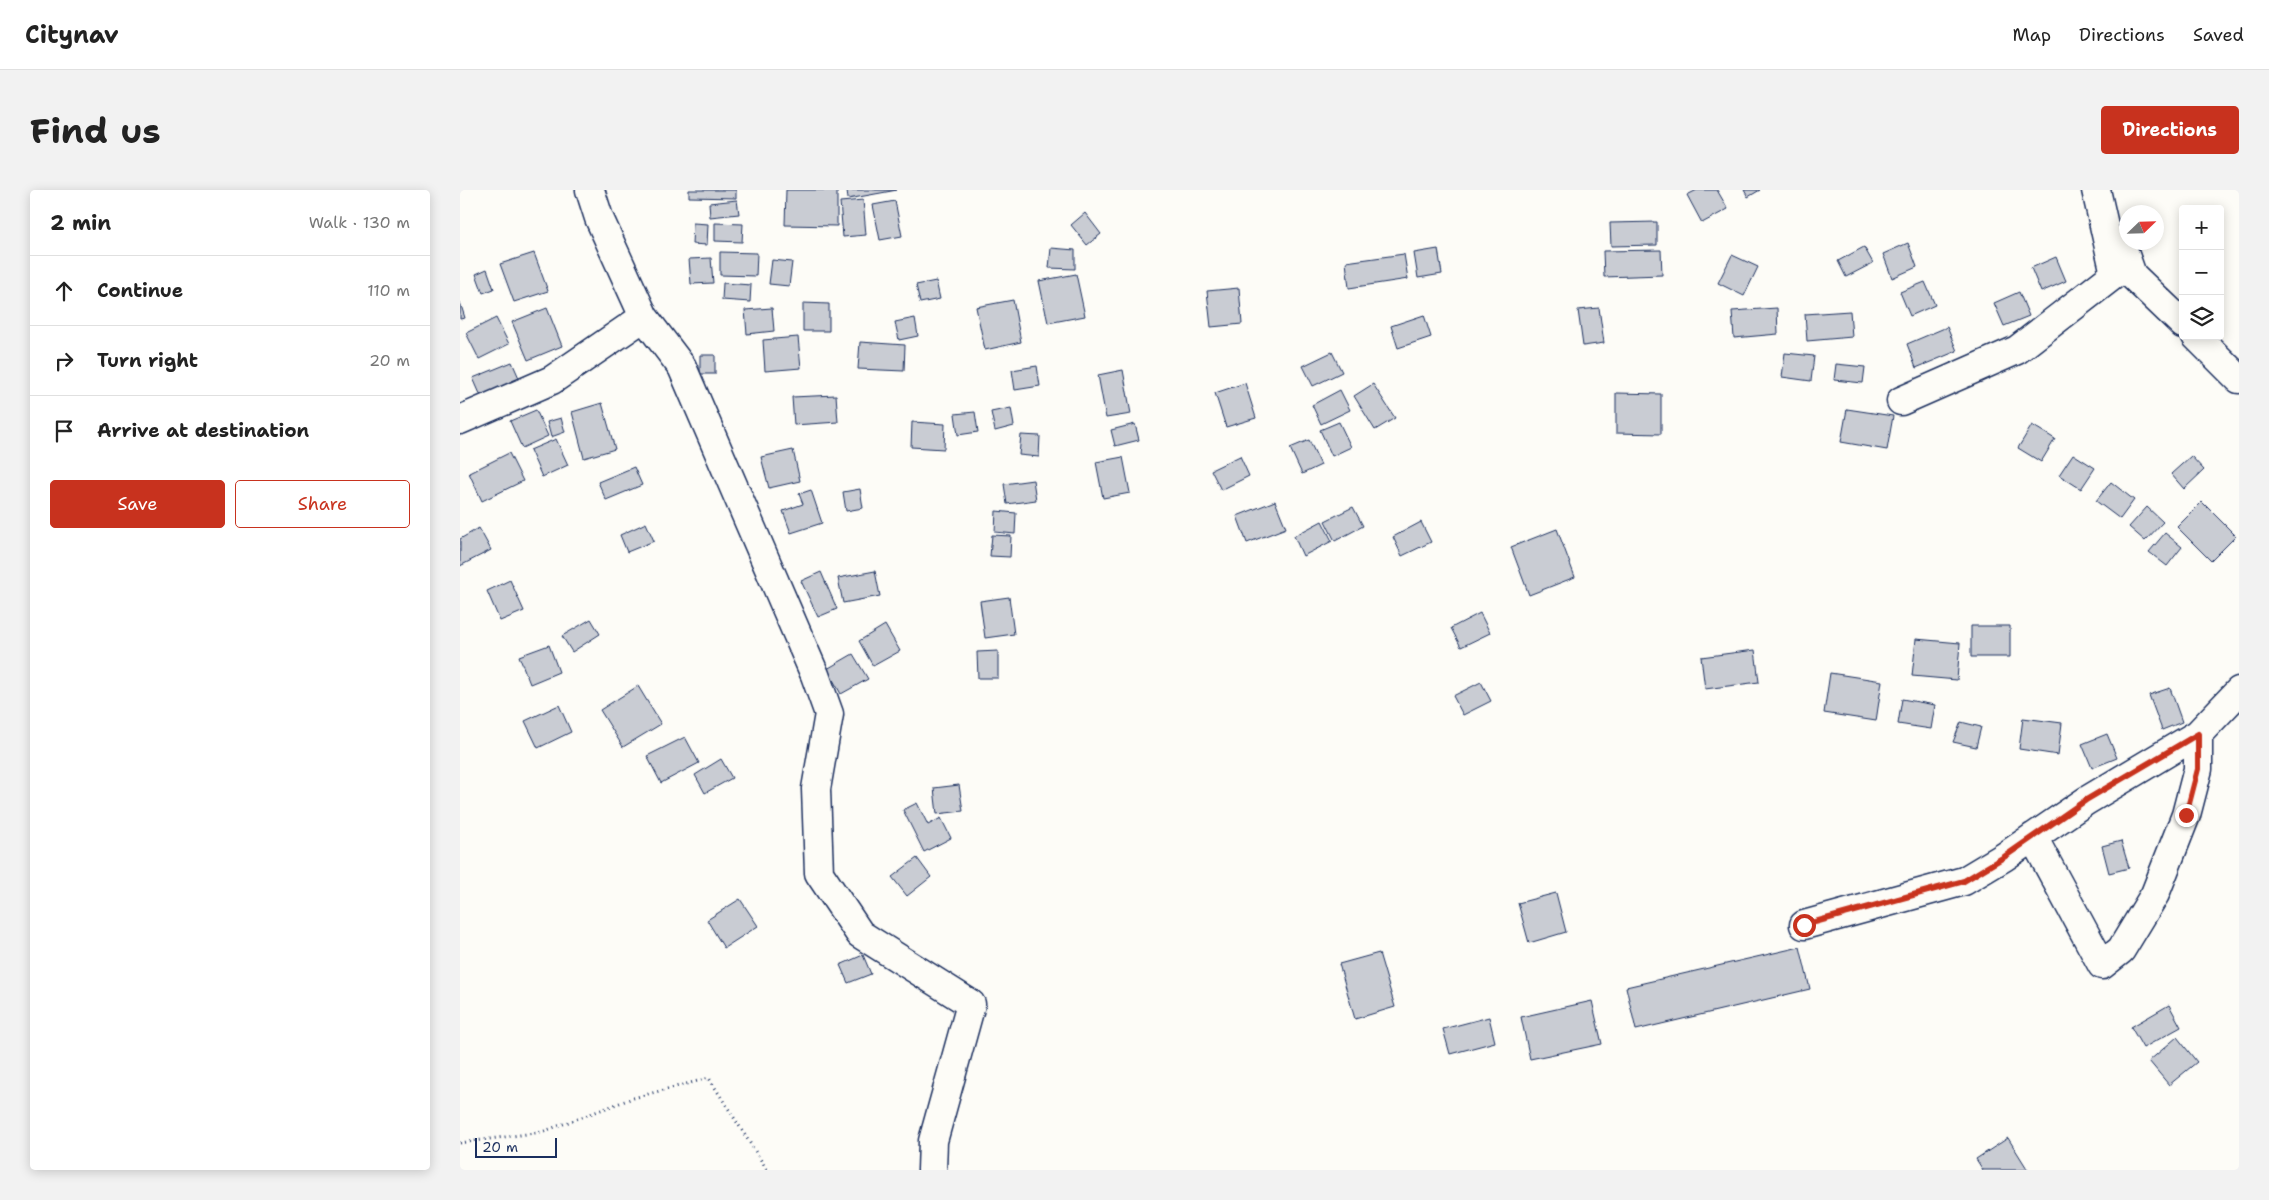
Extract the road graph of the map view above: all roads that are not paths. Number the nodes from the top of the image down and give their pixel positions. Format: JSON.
{"nodes":[{"id":1,"x":590,"y":190,"type":"edge"},
{"id":2,"x":2096,"y":190,"type":"edge"},
{"id":3,"x":2102,"y":190,"type":"edge"},
{"id":4,"x":644,"y":317,"type":"junction"},
{"id":5,"x":2179,"y":320,"type":"edge"},
{"id":6,"x":2200,"y":340,"type":"edge"},
{"id":7,"x":2239,"y":379,"type":"edge"},
{"id":8,"x":1901,"y":401,"type":"dead end"},
{"id":9,"x":460,"y":420,"type":"edge"},
{"id":10,"x":2239,"y":691,"type":"edge"},
{"id":11,"x":2198,"y":734,"type":"junction"},
{"id":12,"x":2033,"y":837,"type":"junction"},
{"id":13,"x":1804,"y":925,"type":"dead end"},
{"id":14,"x":932,"y":1170,"type":"edge"}],
"edges":[{"from":1,"to":4,"type":"street"},
{"from":2,"to":8,"type":"street"},
{"from":3,"to":5,"type":"street"},
{"from":4,"to":9,"type":"street"},
{"from":4,"to":14,"type":"street"},
{"from":6,"to":7,"type":"street"},
{"from":10,"to":11,"type":"street"},
{"from":11,"to":12,"type":"street"},
{"from":11,"to":12,"type":"street"},
{"from":12,"to":13,"type":"street"}]}
